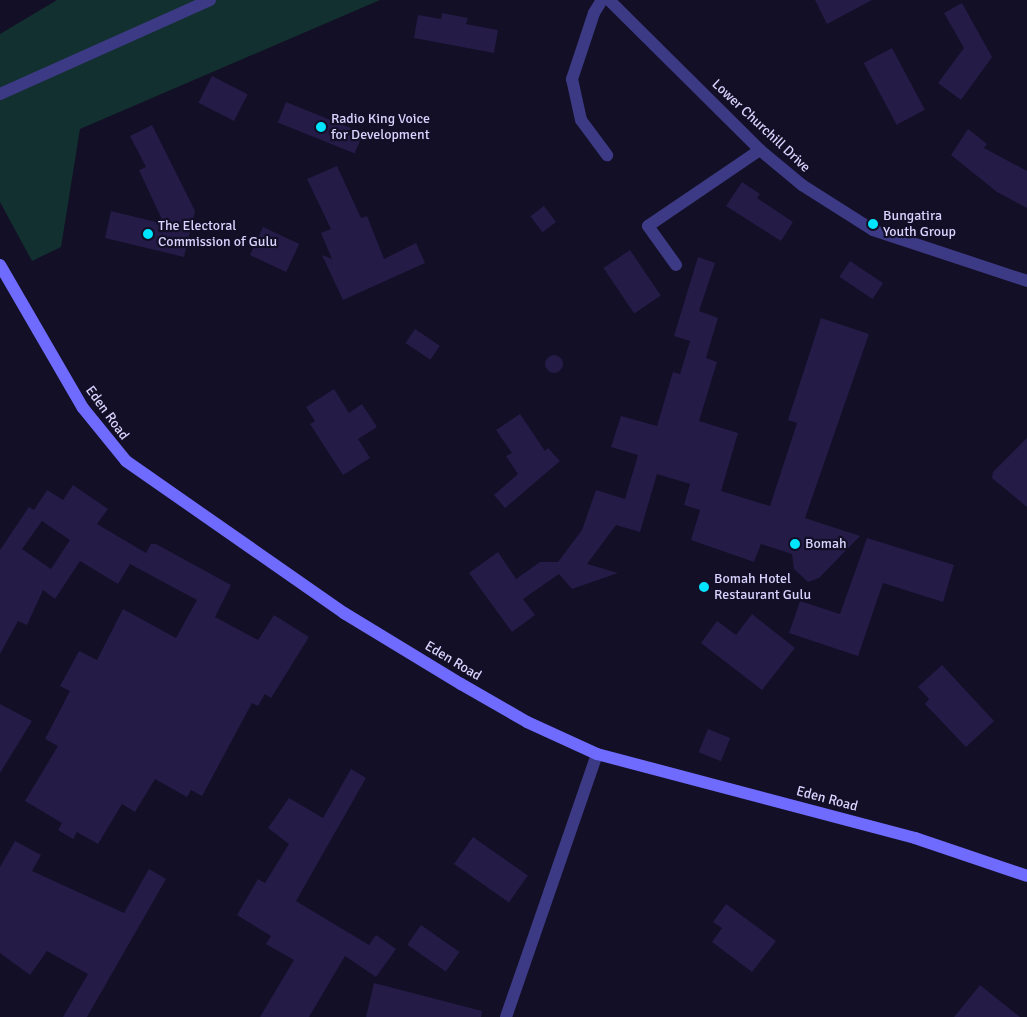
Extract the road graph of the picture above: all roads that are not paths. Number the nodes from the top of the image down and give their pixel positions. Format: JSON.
{"nodes":[{"id":1,"x":210,"y":0,"type":"edge"},
{"id":2,"x":602,"y":0,"type":"edge"},
{"id":3,"x":609,"y":0,"type":"edge"},
{"id":4,"x":0,"y":94,"type":"edge"},
{"id":5,"x":760,"y":150,"type":"junction"},
{"id":6,"x":607,"y":155,"type":"dead end"},
{"id":7,"x":0,"y":265,"type":"edge"},
{"id":8,"x":676,"y":265,"type":"dead end"},
{"id":9,"x":1027,"y":281,"type":"edge"},
{"id":10,"x":597,"y":754,"type":"junction"},
{"id":11,"x":1027,"y":876,"type":"edge"},
{"id":12,"x":506,"y":1017,"type":"edge"}],
"edges":[{"from":1,"to":4,"type":"street"},
{"from":2,"to":6,"type":"street"},
{"from":3,"to":5,"type":"street","name":"Lower Churchill Drive"},
{"from":5,"to":8,"type":"street"},
{"from":5,"to":9,"type":"street","name":"Lower Churchill Drive"},
{"from":7,"to":10,"type":"street","name":"Eden Road"},
{"from":10,"to":11,"type":"street","name":"Eden Road"},
{"from":10,"to":12,"type":"street"}]}
